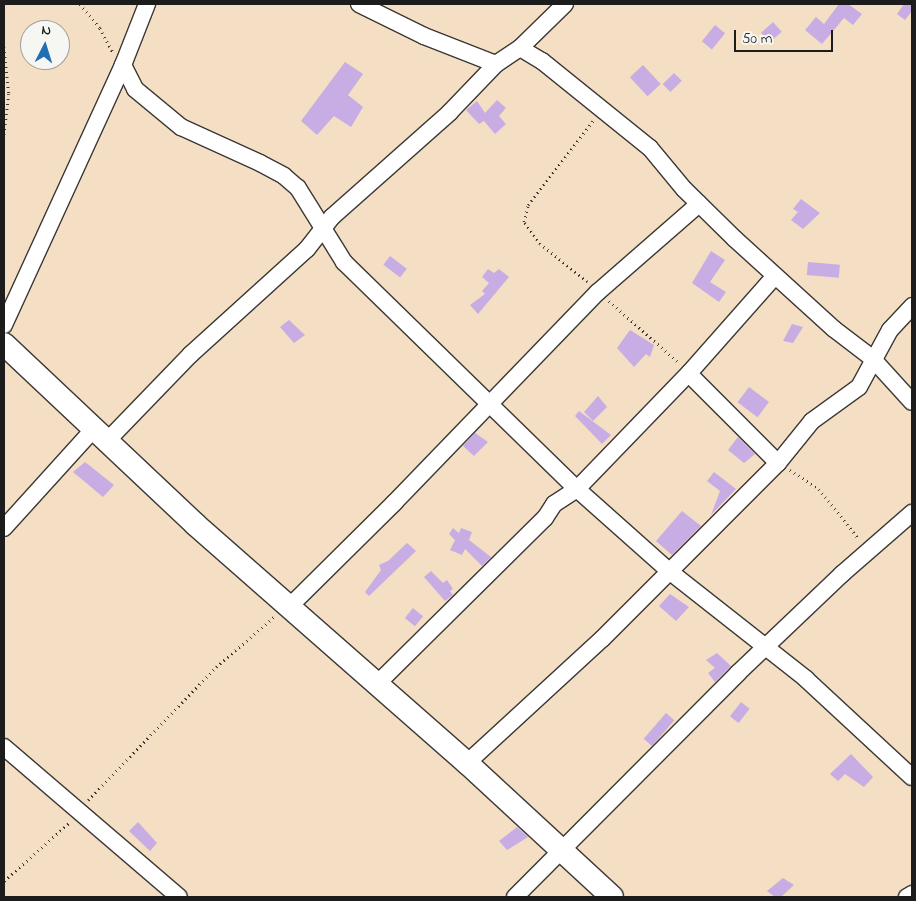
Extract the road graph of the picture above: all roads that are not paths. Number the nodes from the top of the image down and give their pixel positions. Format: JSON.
{"nodes":[{"id":1,"x":147,"y":4,"type":"edge"},
{"id":2,"x":359,"y":4,"type":"edge"},
{"id":3,"x":565,"y":4,"type":"edge"},
{"id":4,"x":520,"y":48,"type":"junction"},
{"id":5,"x":496,"y":64,"type":"junction"},
{"id":6,"x":122,"y":68,"type":"junction"},
{"id":7,"x":699,"y":204,"type":"junction"},
{"id":8,"x":324,"y":232,"type":"junction"},
{"id":9,"x":775,"y":276,"type":"junction"},
{"id":10,"x":912,"y":306,"type":"edge"},
{"id":11,"x":4,"y":325,"type":"edge"},
{"id":12,"x":4,"y":344,"type":"edge"},
{"id":13,"x":872,"y":358,"type":"junction"},
{"id":14,"x":690,"y":373,"type":"junction"},
{"id":15,"x":912,"y":402,"type":"edge"},
{"id":16,"x":490,"y":403,"type":"junction"},
{"id":17,"x":100,"y":436,"type":"junction"},
{"id":18,"x":778,"y":463,"type":"junction"},
{"id":19,"x":577,"y":490,"type":"junction"},
{"id":20,"x":912,"y":513,"type":"edge"},
{"id":21,"x":4,"y":528,"type":"edge"},
{"id":22,"x":669,"y":572,"type":"junction"},
{"id":23,"x":288,"y":606,"type":"junction"},
{"id":24,"x":764,"y":649,"type":"junction"},
{"id":25,"x":378,"y":683,"type":"junction"},
{"id":26,"x":4,"y":747,"type":"edge"},
{"id":27,"x":467,"y":763,"type":"junction"},
{"id":28,"x":912,"y":777,"type":"edge"},
{"id":29,"x":564,"y":850,"type":"junction"},
{"id":30,"x":912,"y":894,"type":"edge"},
{"id":31,"x":179,"y":897,"type":"edge"},
{"id":32,"x":516,"y":897,"type":"edge"},
{"id":33,"x":612,"y":897,"type":"edge"},
{"id":34,"x":907,"y":897,"type":"edge"}],
"edges":[{"from":1,"to":6,"type":"street"},
{"from":2,"to":5,"type":"street"},
{"from":3,"to":4,"type":"street"},
{"from":4,"to":5,"type":"street"},
{"from":4,"to":7,"type":"street"},
{"from":5,"to":8,"type":"street"},
{"from":6,"to":8,"type":"street"},
{"from":6,"to":11,"type":"street"},
{"from":7,"to":9,"type":"street"},
{"from":7,"to":16,"type":"street"},
{"from":8,"to":16,"type":"street"},
{"from":8,"to":17,"type":"street"},
{"from":9,"to":13,"type":"street"},
{"from":9,"to":14,"type":"street"},
{"from":10,"to":13,"type":"street"},
{"from":12,"to":17,"type":"street"},
{"from":13,"to":15,"type":"street"},
{"from":13,"to":18,"type":"street"},
{"from":14,"to":18,"type":"street"},
{"from":14,"to":19,"type":"street"},
{"from":16,"to":19,"type":"street"},
{"from":16,"to":23,"type":"street"},
{"from":17,"to":21,"type":"street"},
{"from":17,"to":23,"type":"street"},
{"from":18,"to":22,"type":"street"},
{"from":19,"to":22,"type":"street"},
{"from":19,"to":25,"type":"street"},
{"from":20,"to":24,"type":"street"},
{"from":22,"to":24,"type":"street"},
{"from":22,"to":27,"type":"street"},
{"from":23,"to":25,"type":"street"},
{"from":24,"to":28,"type":"street"},
{"from":24,"to":29,"type":"street"},
{"from":25,"to":27,"type":"street"},
{"from":26,"to":31,"type":"street"},
{"from":27,"to":29,"type":"street"},
{"from":29,"to":32,"type":"street"},
{"from":29,"to":33,"type":"street"},
{"from":30,"to":34,"type":"street"}]}
